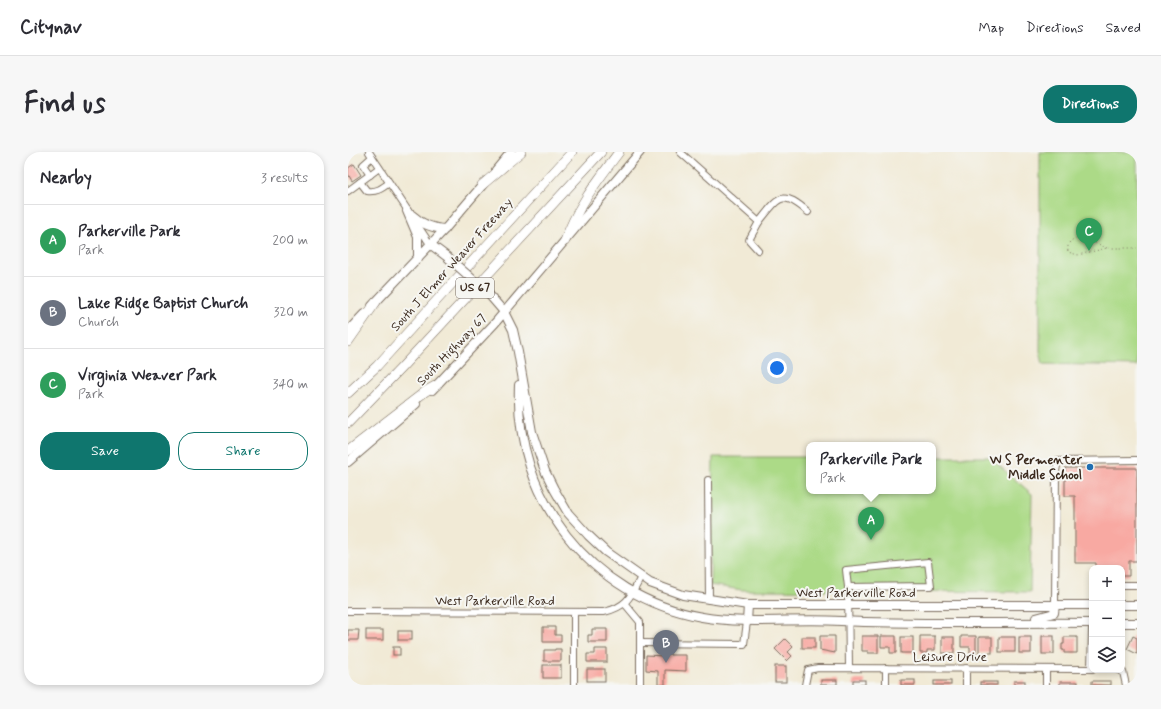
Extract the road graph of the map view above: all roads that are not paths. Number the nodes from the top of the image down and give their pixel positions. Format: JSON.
{"nodes":[{"id":1,"x":511,"y":152,"type":"edge"},
{"id":2,"x":521,"y":152,"type":"edge"},
{"id":3,"x":572,"y":152,"type":"edge"},
{"id":4,"x":601,"y":152,"type":"edge"},
{"id":5,"x":619,"y":152,"type":"edge"},
{"id":6,"x":640,"y":152,"type":"edge"},
{"id":7,"x":680,"y":152,"type":"edge"},
{"id":8,"x":370,"y":154,"type":"edge"},
{"id":9,"x":379,"y":168,"type":"junction"},
{"id":10,"x":370,"y":175,"type":"junction"},
{"id":11,"x":360,"y":182,"type":"junction"},
{"id":12,"x":389,"y":184,"type":"junction"},
{"id":13,"x":482,"y":185,"type":"junction"},
{"id":14,"x":348,"y":191,"type":"edge"},
{"id":15,"x":407,"y":210,"type":"junction"},
{"id":16,"x":808,"y":212,"type":"dead end"},
{"id":17,"x":759,"y":222,"type":"junction"},
{"id":18,"x":445,"y":229,"type":"junction"},
{"id":19,"x":565,"y":241,"type":"junction"},
{"id":20,"x":430,"y":244,"type":"junction"},
{"id":21,"x":758,"y":250,"type":"dead end"},
{"id":22,"x":418,"y":258,"type":"junction"},
{"id":23,"x":376,"y":302,"type":"junction"},
{"id":24,"x":504,"y":312,"type":"junction"},
{"id":25,"x":348,"y":331,"type":"edge"},
{"id":26,"x":348,"y":342,"type":"edge"},
{"id":27,"x":520,"y":370,"type":"junction"},
{"id":28,"x":437,"y":385,"type":"junction"},
{"id":29,"x":348,"y":393,"type":"edge"},
{"id":30,"x":348,"y":423,"type":"edge"},
{"id":31,"x":348,"y":451,"type":"edge"},
{"id":32,"x":1137,"y":460,"type":"edge"},
{"id":33,"x":348,"y":462,"type":"edge"},
{"id":34,"x":708,"y":480,"type":"dead end"},
{"id":35,"x":641,"y":577,"type":"junction"},
{"id":36,"x":1125,"y":585,"type":"edge"},
{"id":37,"x":1137,"y":585,"type":"edge"},
{"id":38,"x":848,"y":587,"type":"junction"},
{"id":39,"x":633,"y":592,"type":"junction"},
{"id":40,"x":709,"y":600,"type":"junction"},
{"id":41,"x":624,"y":604,"type":"junction"},
{"id":42,"x":748,"y":605,"type":"junction"},
{"id":43,"x":848,"y":605,"type":"junction"},
{"id":44,"x":1055,"y":605,"type":"junction"},
{"id":45,"x":1089,"y":605,"type":"edge"},
{"id":46,"x":1125,"y":605,"type":"edge"},
{"id":47,"x":1137,"y":605,"type":"edge"},
{"id":48,"x":348,"y":611,"type":"edge"},
{"id":49,"x":574,"y":613,"type":"junction"},
{"id":50,"x":848,"y":621,"type":"junction"},
{"id":51,"x":747,"y":622,"type":"junction"},
{"id":52,"x":999,"y":622,"type":"junction"},
{"id":53,"x":1089,"y":623,"type":"edge"},
{"id":54,"x":1125,"y":623,"type":"edge"},
{"id":55,"x":1137,"y":623,"type":"edge"},
{"id":56,"x":640,"y":643,"type":"junction"},
{"id":57,"x":849,"y":668,"type":"junction"},
{"id":58,"x":886,"y":668,"type":"junction"},
{"id":59,"x":966,"y":668,"type":"junction"},
{"id":60,"x":1046,"y":669,"type":"junction"},
{"id":61,"x":1089,"y":669,"type":"edge"},
{"id":62,"x":1122,"y":673,"type":"edge"},
{"id":63,"x":574,"y":685,"type":"edge"},
{"id":64,"x":640,"y":685,"type":"edge"},
{"id":65,"x":805,"y":685,"type":"edge"},
{"id":66,"x":886,"y":685,"type":"edge"},
{"id":67,"x":966,"y":685,"type":"edge"},
{"id":68,"x":1046,"y":685,"type":"edge"},
{"id":69,"x":1126,"y":685,"type":"edge"}],
"edges":[{"from":1,"to":13,"type":"main road"},
{"from":2,"to":13,"type":"highway"},
{"from":3,"to":29,"type":"highway","name":"South J Elmer Weaver Freeway","number":"US 67"},
{"from":4,"to":30,"type":"highway","number":"US 67"},
{"from":5,"to":19,"type":"highway"},
{"from":6,"to":19,"type":"main road","name":"South Highway 67"},
{"from":7,"to":17,"type":"street"},
{"from":8,"to":9,"type":"street"},
{"from":8,"to":10,"type":"street"},
{"from":9,"to":10,"type":"street"},
{"from":9,"to":12,"type":"street"},
{"from":10,"to":11,"type":"street"},
{"from":11,"to":12,"type":"street"},
{"from":11,"to":14,"type":"street"},
{"from":12,"to":15,"type":"street"},
{"from":13,"to":18,"type":"main road"},
{"from":15,"to":18,"type":"main road"},
{"from":15,"to":20,"type":"street"},
{"from":15,"to":22,"type":"main road"},
{"from":16,"to":17,"type":"street"},
{"from":17,"to":21,"type":"street"},
{"from":18,"to":20,"type":"main road"},
{"from":19,"to":24,"type":"main road","name":"South Highway 67"},
{"from":20,"to":22,"type":"main road"},
{"from":20,"to":24,"type":"main road","bridge":true},
{"from":22,"to":23,"type":"main road"},
{"from":23,"to":25,"type":"main road"},
{"from":23,"to":26,"type":"highway"},
{"from":24,"to":27,"type":"main road"},
{"from":24,"to":28,"type":"main road","name":"South Highway 67"},
{"from":27,"to":35,"type":"main road","name":"West Parkerville Road"},
{"from":27,"to":39,"type":"main road"},
{"from":28,"to":31,"type":"highway"},
{"from":28,"to":33,"type":"main road","name":"South Highway 67"},
{"from":32,"to":44,"type":"street"},
{"from":34,"to":40,"type":"street"},
{"from":35,"to":39,"type":"street"},
{"from":35,"to":40,"type":"main road","name":"West Parkerville Road"},
{"from":36,"to":37,"type":"street"},
{"from":38,"to":38,"type":"street"},
{"from":38,"to":43,"type":"street"},
{"from":39,"to":41,"type":"street"},
{"from":39,"to":51,"type":"main road"},
{"from":40,"to":42,"type":"main road","name":"West Parkerville Road"},
{"from":41,"to":49,"type":"street","name":"West Parkerville Road"},
{"from":41,"to":56,"type":"street"},
{"from":42,"to":43,"type":"main road","name":"West Parkerville Road"},
{"from":42,"to":51,"type":"main road"},
{"from":43,"to":44,"type":"main road","name":"West Parkerville Road"},
{"from":43,"to":50,"type":"street"},
{"from":44,"to":45,"type":"main road","name":"West Parkerville Road"},
{"from":44,"to":52,"type":"main road"},
{"from":46,"to":47,"type":"main road"},
{"from":48,"to":49,"type":"street","name":"West Parkerville Road"},
{"from":49,"to":63,"type":"street"},
{"from":50,"to":51,"type":"main road"},
{"from":50,"to":52,"type":"main road"},
{"from":50,"to":57,"type":"street"},
{"from":51,"to":56,"type":"street"},
{"from":52,"to":53,"type":"main road"},
{"from":54,"to":55,"type":"main road"},
{"from":56,"to":64,"type":"street"},
{"from":57,"to":58,"type":"street","name":"Leisure Drive"},
{"from":57,"to":65,"type":"street","name":"Leisure Drive"},
{"from":58,"to":59,"type":"street","name":"Leisure Drive"},
{"from":58,"to":66,"type":"street"},
{"from":59,"to":60,"type":"street","name":"Leisure Drive"},
{"from":59,"to":67,"type":"street"},
{"from":60,"to":61,"type":"street","name":"Leisure Drive"},
{"from":60,"to":68,"type":"street"},
{"from":62,"to":69,"type":"street"}]}
